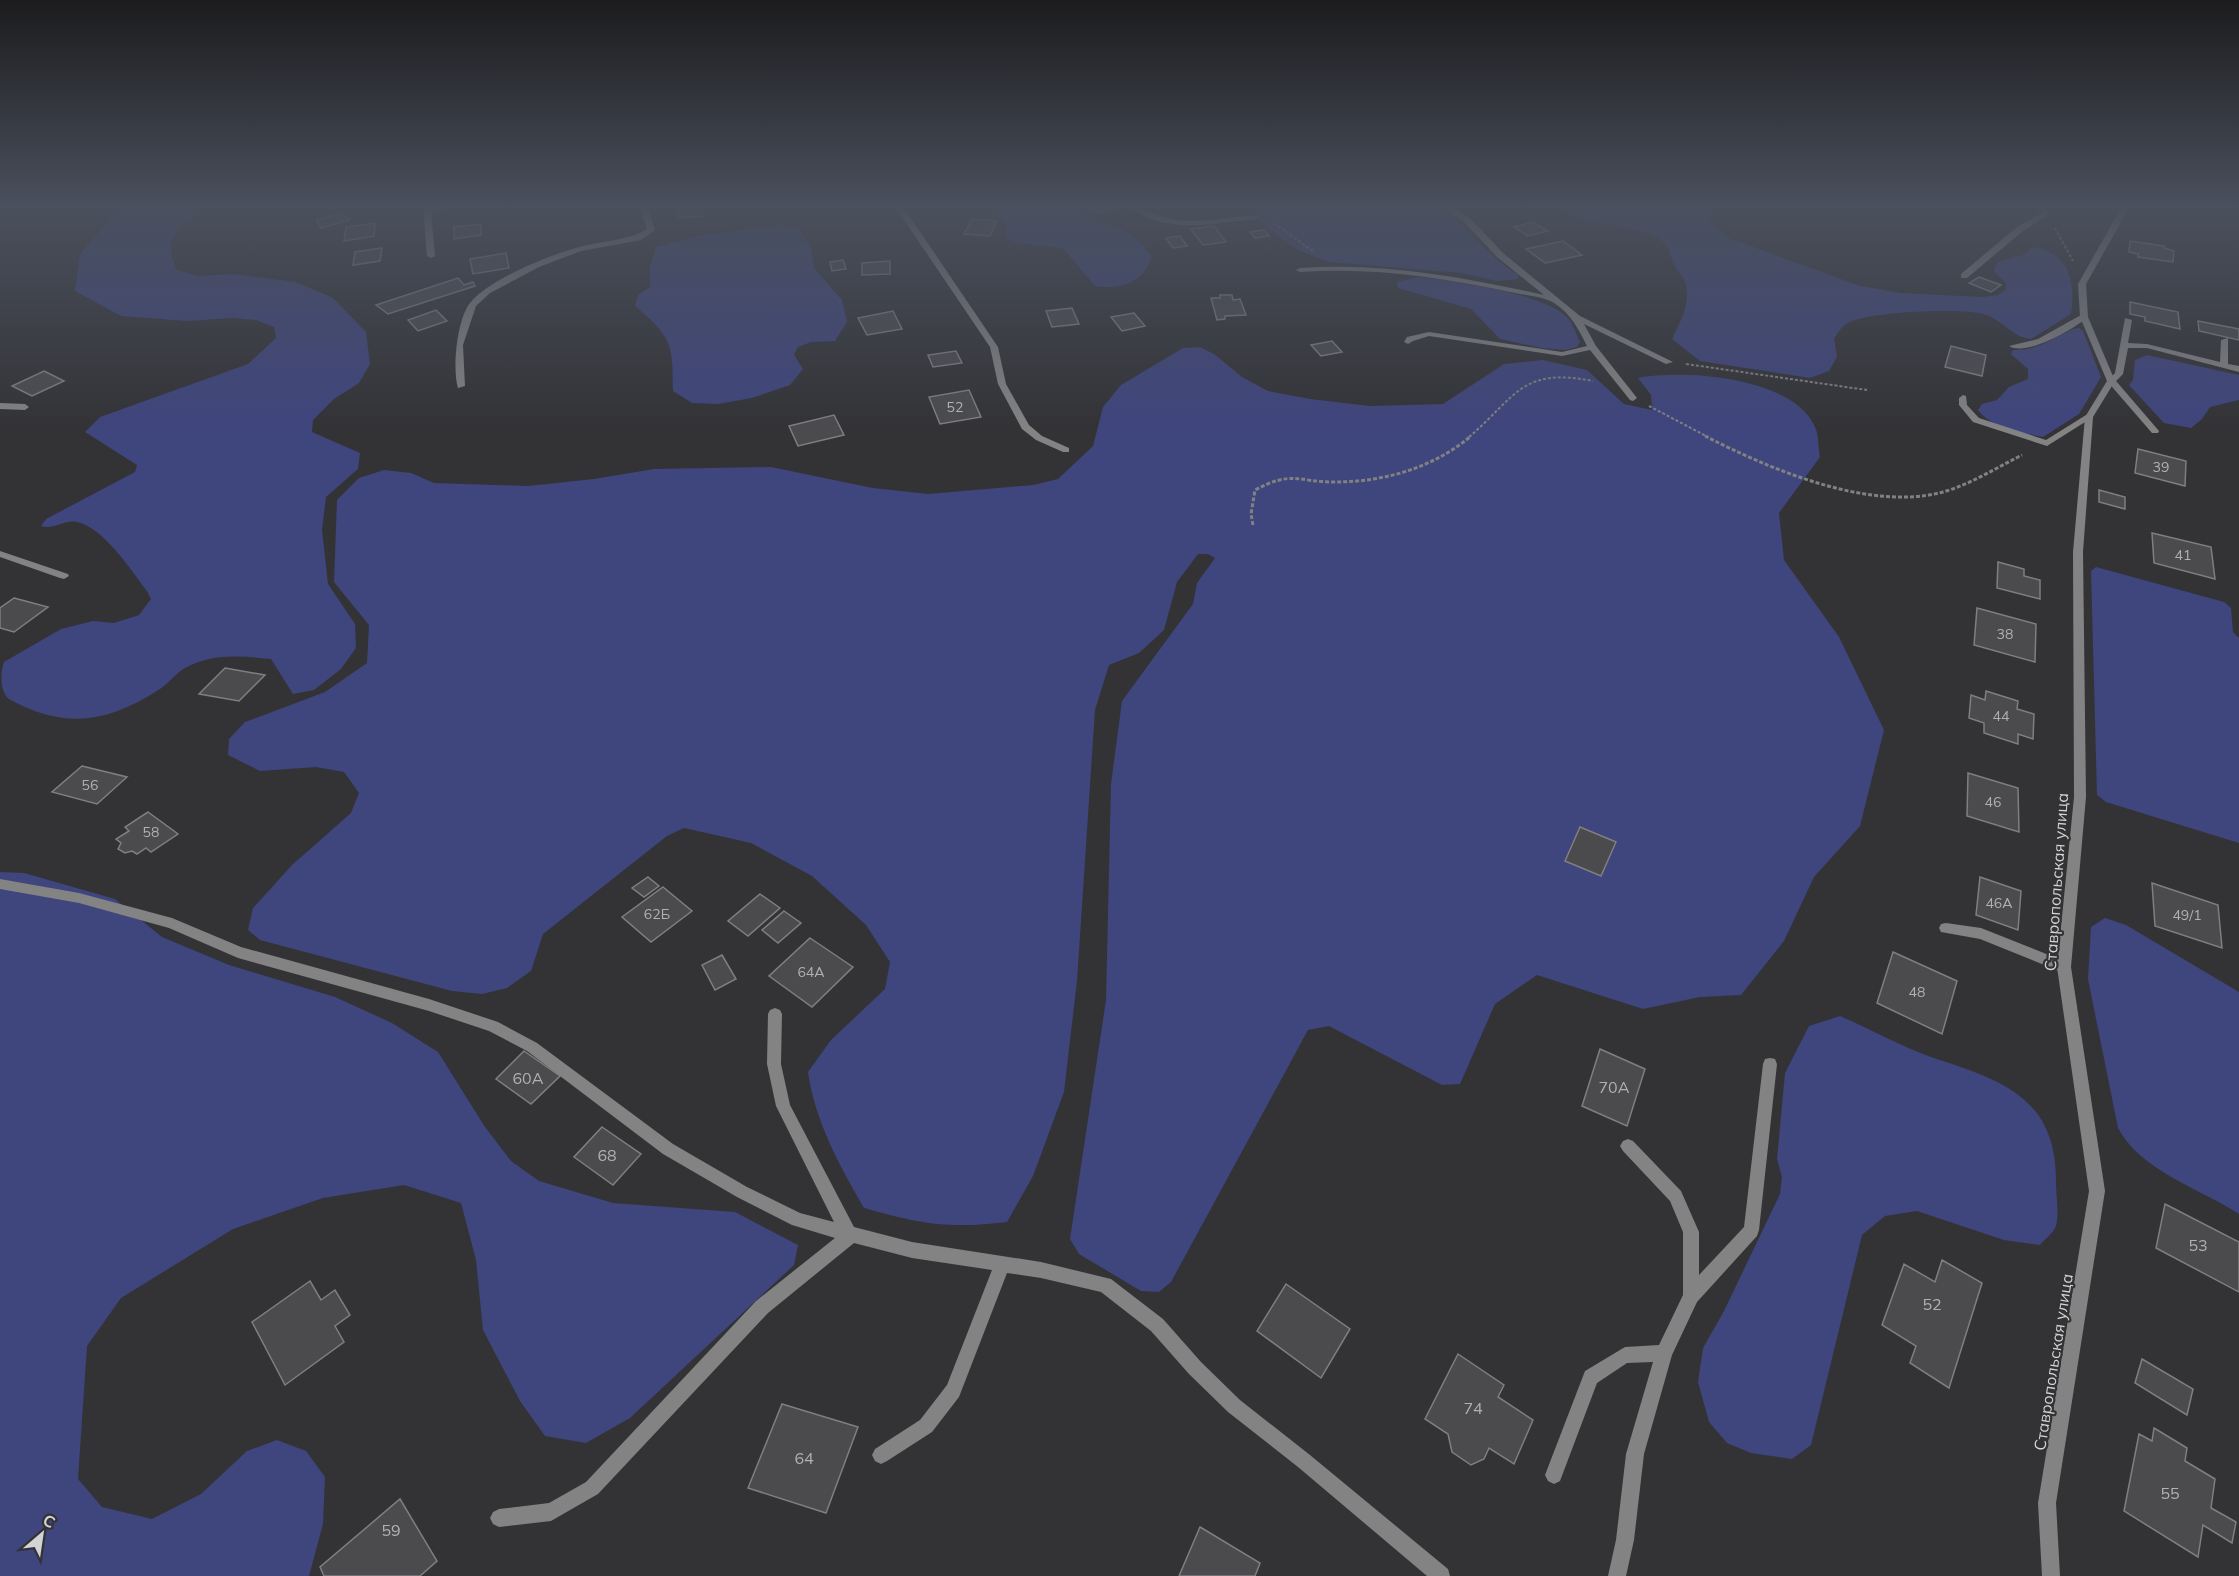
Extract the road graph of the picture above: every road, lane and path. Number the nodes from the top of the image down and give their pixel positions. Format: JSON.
{"nodes":[{"id":1,"x":505,"y":282,"type":"edge"},
{"id":2,"x":950,"y":282,"type":"edge"},
{"id":3,"x":1469,"y":282,"type":"edge"},
{"id":4,"x":1531,"y":282,"type":"edge"},
{"id":5,"x":2082,"y":284,"type":"edge"},
{"id":6,"x":1552,"y":299,"type":"junction"},
{"id":7,"x":2084,"y":317,"type":"junction"},
{"id":8,"x":1576,"y":318,"type":"junction"},
{"id":9,"x":2128,"y":320,"type":"dead end"},
{"id":10,"x":2225,"y":340,"type":"dead end"},
{"id":11,"x":1408,"y":342,"type":"dead end"},
{"id":12,"x":2124,"y":345,"type":"junction"},
{"id":13,"x":2013,"y":346,"type":"dead end"},
{"id":14,"x":1592,"y":347,"type":"junction"},
{"id":15,"x":1669,"y":362,"type":"joint"},
{"id":16,"x":2224,"y":365,"type":"junction"},
{"id":17,"x":2239,"y":369,"type":"edge"},
{"id":18,"x":2111,"y":381,"type":"junction"},
{"id":19,"x":461,"y":386,"type":"dead end"},
{"id":20,"x":1867,"y":390,"type":"dead end"},
{"id":21,"x":1633,"y":398,"type":"junction"},
{"id":22,"x":1963,"y":398,"type":"dead end"},
{"id":23,"x":0,"y":406,"type":"edge"},
{"id":24,"x":25,"y":407,"type":"dead end"},
{"id":25,"x":2089,"y":417,"type":"junction"},
{"id":26,"x":2155,"y":431,"type":"dead end"},
{"id":27,"x":2047,"y":442,"type":"junction"},
{"id":28,"x":1066,"y":450,"type":"dead end"},
{"id":29,"x":1253,"y":525,"type":"dead end"},
{"id":30,"x":0,"y":554,"type":"edge"},
{"id":31,"x":64,"y":576,"type":"dead end"},
{"id":32,"x":0,"y":884,"type":"edge"},
{"id":33,"x":1946,"y":928,"type":"dead end"},
{"id":34,"x":2064,"y":967,"type":"junction"},
{"id":35,"x":776,"y":1014,"type":"dead end"},
{"id":36,"x":1770,"y":1064,"type":"dead end"},
{"id":37,"x":1628,"y":1146,"type":"dead end"},
{"id":38,"x":850,"y":1236,"type":"junction"},
{"id":39,"x":1002,"y":1265,"type":"junction"},
{"id":40,"x":1691,"y":1296,"type":"junction"},
{"id":41,"x":1664,"y":1353,"type":"junction"},
{"id":42,"x":881,"y":1455,"type":"dead end"},
{"id":43,"x":1554,"y":1476,"type":"dead end"},
{"id":44,"x":499,"y":1518,"type":"dead end"},
{"id":45,"x":1441,"y":1576,"type":"edge"},
{"id":46,"x":1617,"y":1576,"type":"edge"},
{"id":47,"x":2051,"y":1576,"type":"edge"}],
"edges":[{"from":1,"to":19,"type":"street"},
{"from":2,"to":28,"type":"street"},
{"from":3,"to":6,"type":"street"},
{"from":4,"to":6,"type":"street"},
{"from":5,"to":7,"type":"street"},
{"from":6,"to":8,"type":"street"},
{"from":7,"to":13,"type":"street"},
{"from":7,"to":18,"type":"street"},
{"from":8,"to":14,"type":"street"},
{"from":8,"to":15,"type":"street"},
{"from":9,"to":12,"type":"street","name":"Ставропольская улица"},
{"from":10,"to":16,"type":"street"},
{"from":11,"to":14,"type":"street"},
{"from":12,"to":16,"type":"street"},
{"from":12,"to":18,"type":"street","name":"Ставропольская улица"},
{"from":14,"to":21,"type":"street"},
{"from":15,"to":20,"type":"path"},
{"from":16,"to":17,"type":"street"},
{"from":18,"to":25,"type":"street","name":"Ставропольская улица"},
{"from":18,"to":26,"type":"street"},
{"from":21,"to":27,"type":"path"},
{"from":21,"to":29,"type":"path"},
{"from":22,"to":27,"type":"street"},
{"from":23,"to":24,"type":"street"},
{"from":25,"to":27,"type":"street"},
{"from":25,"to":34,"type":"street","name":"Ставропольская улица"},
{"from":30,"to":31,"type":"street"},
{"from":32,"to":38,"type":"street"},
{"from":33,"to":34,"type":"street"},
{"from":34,"to":47,"type":"street","name":"Ставропольская улица"},
{"from":35,"to":38,"type":"street"},
{"from":36,"to":40,"type":"street"},
{"from":37,"to":40,"type":"street"},
{"from":38,"to":39,"type":"street"},
{"from":38,"to":44,"type":"street"},
{"from":39,"to":42,"type":"street"},
{"from":39,"to":45,"type":"street"},
{"from":40,"to":41,"type":"street"},
{"from":41,"to":43,"type":"street"},
{"from":41,"to":46,"type":"street"}]}
